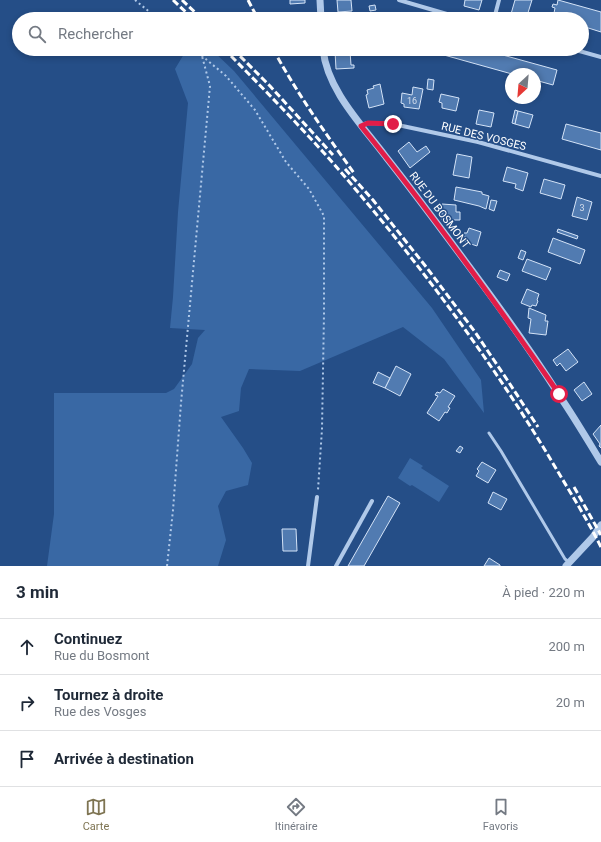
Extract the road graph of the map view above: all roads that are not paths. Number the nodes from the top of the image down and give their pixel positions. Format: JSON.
{"nodes":[{"id":1,"x":320,"y":0,"type":"edge"},
{"id":2,"x":399,"y":0,"type":"edge"},
{"id":3,"x":499,"y":0,"type":"edge"},
{"id":4,"x":320,"y":12,"type":"edge"},
{"id":5,"x":440,"y":12,"type":"edge"},
{"id":6,"x":496,"y":12,"type":"edge"},
{"id":7,"x":589,"y":54,"type":"edge"},
{"id":8,"x":324,"y":56,"type":"edge"},
{"id":9,"x":601,"y":57,"type":"edge"},
{"id":10,"x":361,"y":126,"type":"junction"},
{"id":11,"x":601,"y":176,"type":"edge"},
{"id":12,"x":489,"y":433,"type":"dead end"},
{"id":13,"x":601,"y":462,"type":"edge"},
{"id":14,"x":317,"y":497,"type":"road end"},
{"id":15,"x":372,"y":501,"type":"dead end"},
{"id":16,"x":601,"y":525,"type":"edge"},
{"id":17,"x":568,"y":564,"type":"edge"},
{"id":18,"x":308,"y":566,"type":"edge"},
{"id":19,"x":336,"y":566,"type":"edge"}],
"edges":[{"from":1,"to":4,"type":"street"},
{"from":2,"to":5,"type":"street"},
{"from":3,"to":6,"type":"street"},
{"from":7,"to":9,"type":"street"},
{"from":8,"to":10,"type":"street","name":"RUE DU BOSMONT"},
{"from":10,"to":11,"type":"street","name":"RUE DES VOSGES"},
{"from":10,"to":13,"type":"street","name":"RUE DU BOSMONT"},
{"from":12,"to":17,"type":"lane"},
{"from":14,"to":18,"type":"street"},
{"from":15,"to":19,"type":"street"},
{"from":16,"to":17,"type":"street"}]}
